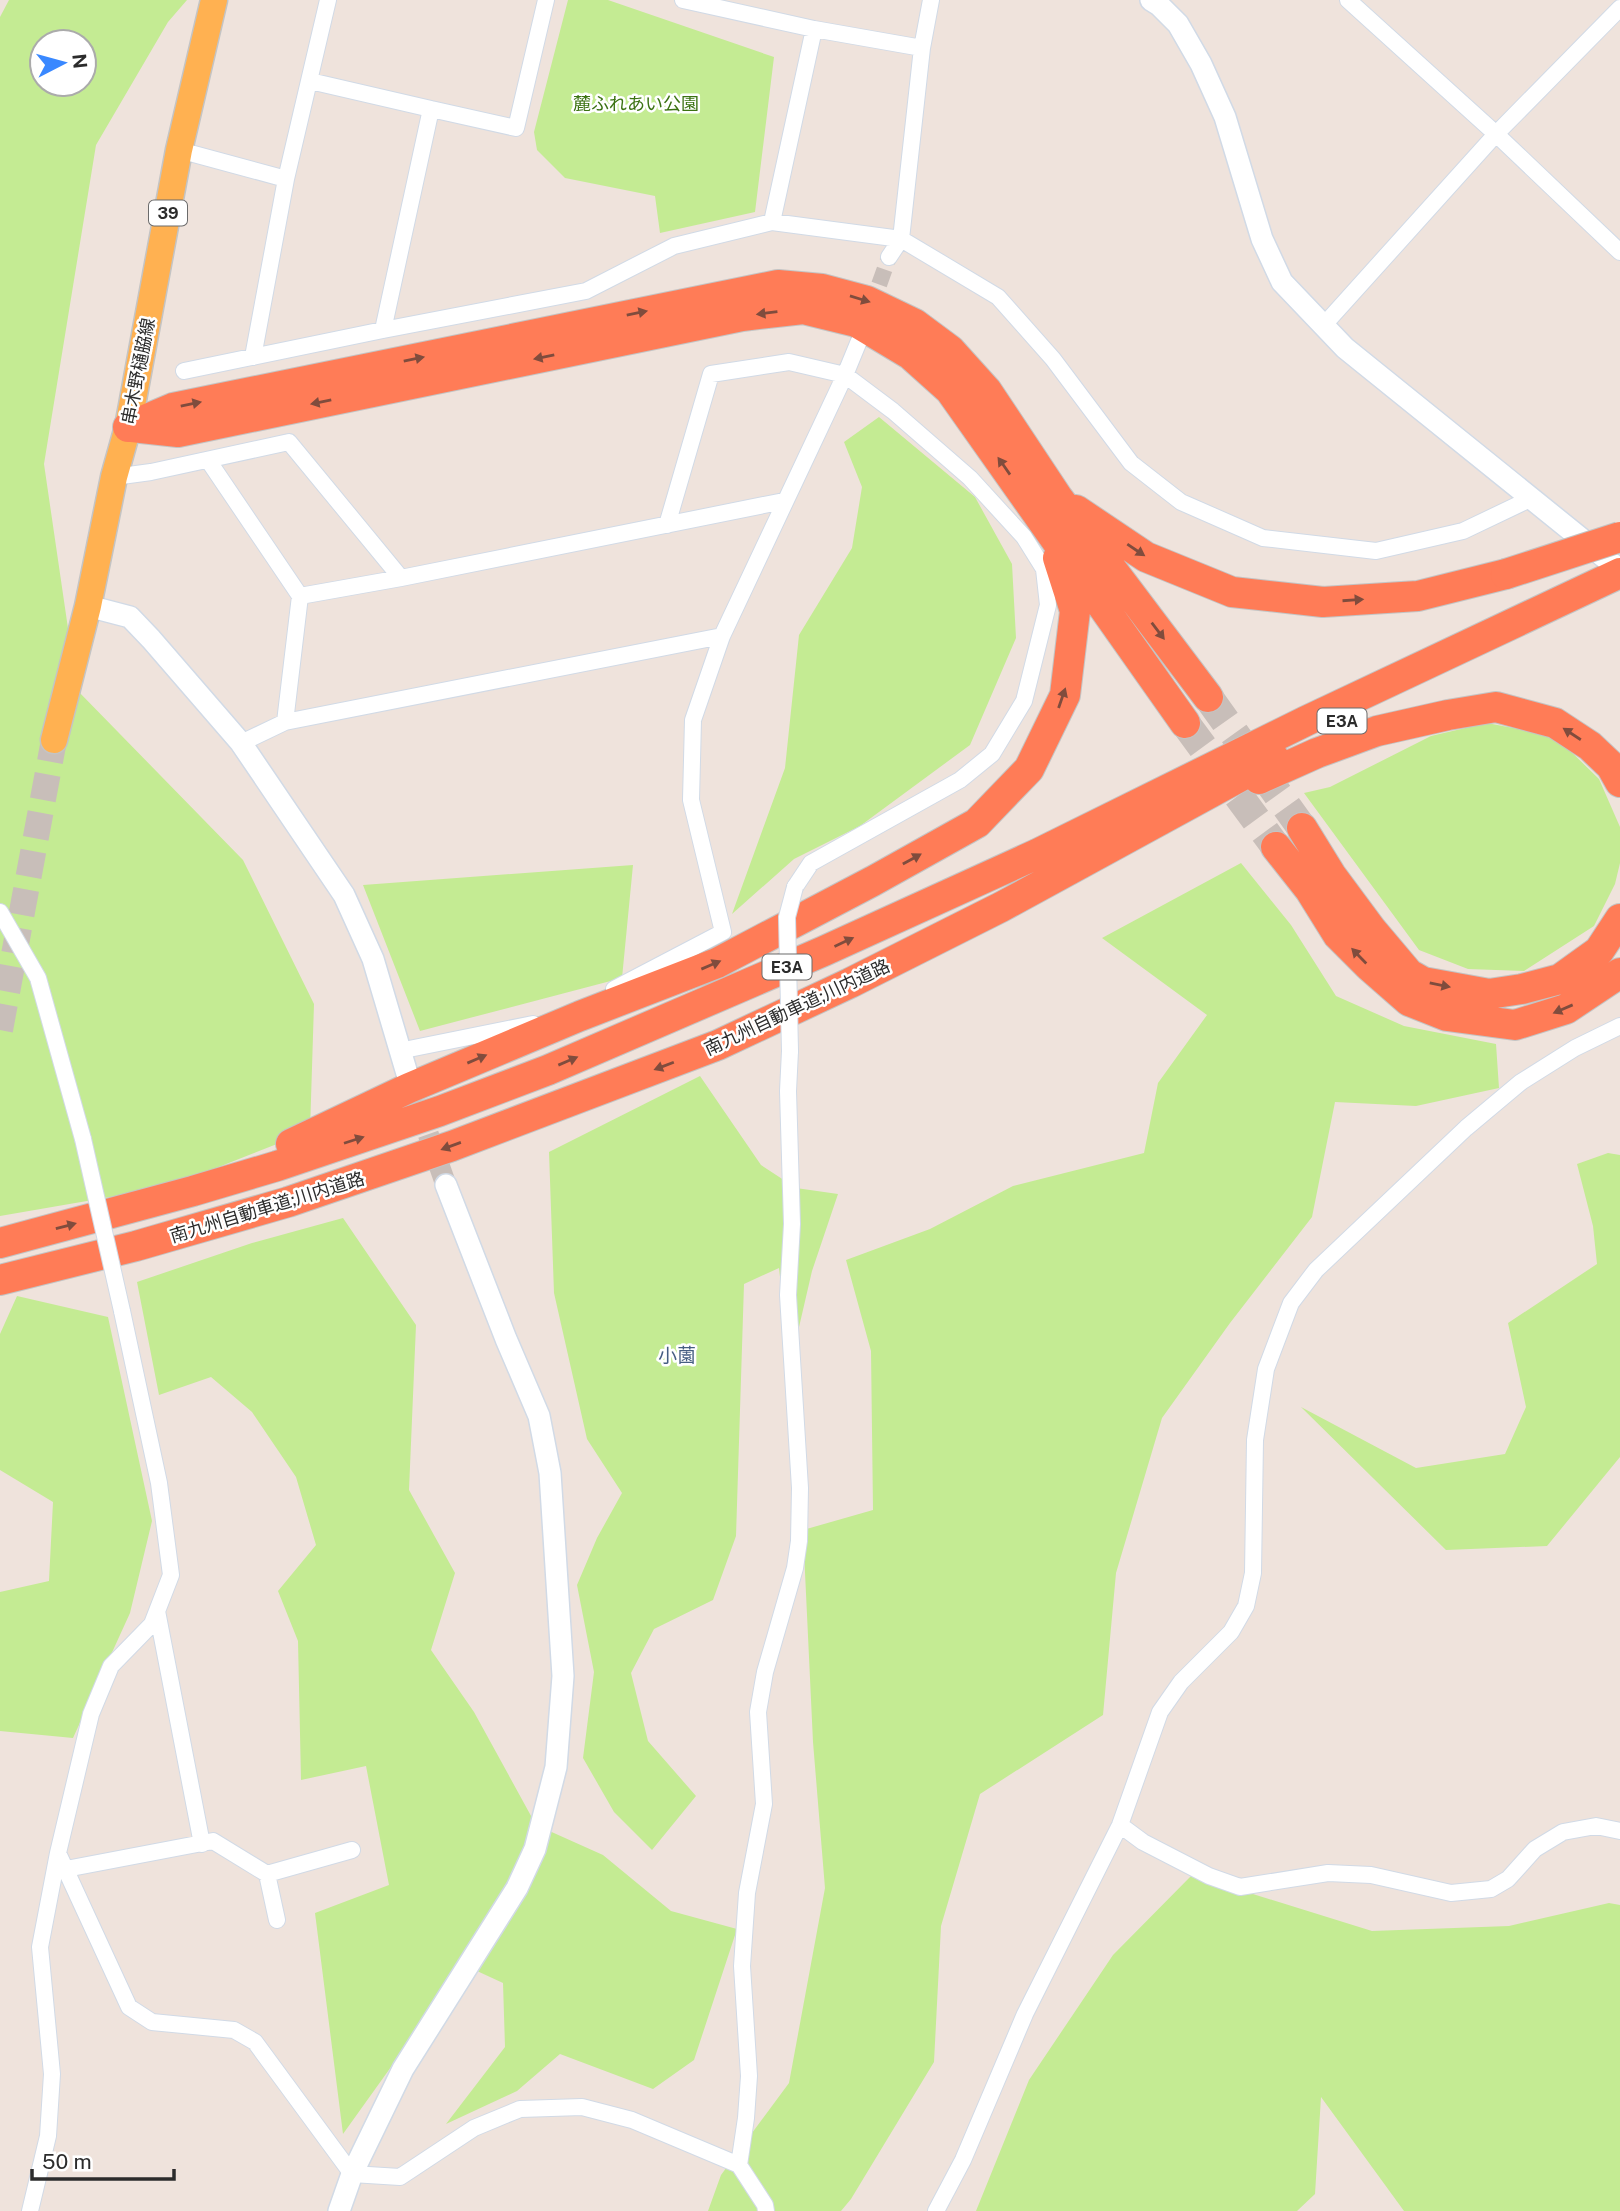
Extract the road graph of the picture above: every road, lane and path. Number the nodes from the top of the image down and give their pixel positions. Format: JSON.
{"nodes":[{"id":1,"x":214,"y":0,"type":"edge"},
{"id":2,"x":328,"y":0,"type":"edge"},
{"id":3,"x":546,"y":0,"type":"edge"},
{"id":4,"x":683,"y":0,"type":"edge"},
{"id":5,"x":931,"y":0,"type":"edge"},
{"id":6,"x":1151,"y":0,"type":"edge"},
{"id":7,"x":1348,"y":0,"type":"edge"},
{"id":8,"x":1620,"y":8,"type":"edge"},
{"id":9,"x":814,"y":29,"type":"junction"},
{"id":10,"x":922,"y":48,"type":"junction"},
{"id":11,"x":310,"y":81,"type":"junction"},
{"id":12,"x":431,"y":109,"type":"junction"},
{"id":13,"x":1496,"y":134,"type":"junction"},
{"id":14,"x":179,"y":150,"type":"junction"},
{"id":15,"x":286,"y":179,"type":"junction"},
{"id":16,"x":772,"y":222,"type":"junction"},
{"id":17,"x":901,"y":239,"type":"junction"},
{"id":18,"x":1620,"y":253,"type":"edge"},
{"id":19,"x":890,"y":257,"type":"tunnel mouth"},
{"id":20,"x":1323,"y":326,"type":"junction"},
{"id":21,"x":383,"y":330,"type":"junction"},
{"id":22,"x":859,"y":341,"type":"dead end"},
{"id":23,"x":253,"y":357,"type":"junction"},
{"id":24,"x":184,"y":372,"type":"dead end"},
{"id":25,"x":845,"y":375,"type":"junction"},
{"id":26,"x":128,"y":427,"type":"junction"},
{"id":27,"x":208,"y":460,"type":"junction"},
{"id":28,"x":114,"y":477,"type":"junction"},
{"id":29,"x":1530,"y":499,"type":"junction"},
{"id":30,"x":784,"y":501,"type":"junction"},
{"id":31,"x":1051,"y":510,"type":"junction"},
{"id":32,"x":667,"y":525,"type":"junction"},
{"id":33,"x":1620,"y":537,"type":"edge"},
{"id":34,"x":1620,"y":572,"type":"edge"},
{"id":35,"x":401,"y":578,"type":"junction"},
{"id":36,"x":300,"y":596,"type":"junction"},
{"id":37,"x":88,"y":606,"type":"junction"},
{"id":38,"x":1542,"y":612,"type":"junction"},
{"id":39,"x":722,"y":636,"type":"junction"},
{"id":40,"x":1208,"y":697,"type":"tunnel mouth"},
{"id":41,"x":285,"y":722,"type":"junction"},
{"id":42,"x":1185,"y":723,"type":"tunnel mouth"},
{"id":43,"x":54,"y":740,"type":"tunnel mouth"},
{"id":44,"x":240,"y":743,"type":"junction"},
{"id":45,"x":1620,"y":782,"type":"edge"},
{"id":46,"x":1302,"y":828,"type":"tunnel mouth"},
{"id":47,"x":1276,"y":847,"type":"tunnel mouth"},
{"id":48,"x":0,"y":912,"type":"edge"},
{"id":49,"x":1620,"y":919,"type":"edge"},
{"id":50,"x":885,"y":966,"type":"junction"},
{"id":51,"x":1620,"y":973,"type":"edge"},
{"id":52,"x":1620,"y":1026,"type":"edge"},
{"id":53,"x":399,"y":1051,"type":"junction"},
{"id":54,"x":408,"y":1077,"type":"dead end"},
{"id":55,"x":446,"y":1185,"type":"tunnel mouth"},
{"id":56,"x":193,"y":1191,"type":"junction"},
{"id":57,"x":0,"y":1243,"type":"edge"},
{"id":58,"x":0,"y":1280,"type":"edge"},
{"id":59,"x":158,"y":1611,"type":"junction"},
{"id":60,"x":1120,"y":1825,"type":"junction"},
{"id":61,"x":1620,"y":1831,"type":"edge"},
{"id":62,"x":202,"y":1843,"type":"junction"},
{"id":63,"x":352,"y":1850,"type":"dead end"},
{"id":64,"x":58,"y":1853,"type":"junction"},
{"id":65,"x":65,"y":1869,"type":"junction"},
{"id":66,"x":267,"y":1874,"type":"junction"},
{"id":67,"x":277,"y":1920,"type":"dead end"},
{"id":68,"x":739,"y":2165,"type":"junction"},
{"id":69,"x":352,"y":2174,"type":"junction"},
{"id":70,"x":30,"y":2211,"type":"edge"},
{"id":71,"x":339,"y":2211,"type":"edge"},
{"id":72,"x":766,"y":2211,"type":"edge"},
{"id":73,"x":936,"y":2211,"type":"edge"}],
"edges":[{"from":1,"to":14,"type":"main road","name":"串木野樋脇線","number":"39"},
{"from":2,"to":11,"type":"street"},
{"from":3,"to":12,"type":"street"},
{"from":4,"to":9,"type":"street"},
{"from":5,"to":10,"type":"street"},
{"from":6,"to":20,"type":"street"},
{"from":7,"to":13,"type":"street"},
{"from":8,"to":13,"type":"street"},
{"from":9,"to":10,"type":"street"},
{"from":9,"to":16,"type":"street"},
{"from":10,"to":17,"type":"street"},
{"from":11,"to":12,"type":"street"},
{"from":11,"to":15,"type":"street"},
{"from":12,"to":21,"type":"street"},
{"from":13,"to":18,"type":"street"},
{"from":13,"to":20,"type":"street"},
{"from":14,"to":15,"type":"street"},
{"from":14,"to":26,"type":"main road","name":"串木野樋脇線","number":"39"},
{"from":15,"to":23,"type":"street"},
{"from":16,"to":17,"type":"street"},
{"from":16,"to":21,"type":"street"},
{"from":17,"to":19,"type":"street"},
{"from":17,"to":29,"type":"street"},
{"from":20,"to":29,"type":"street"},
{"from":21,"to":23,"type":"street"},
{"from":22,"to":25,"type":"street"},
{"from":23,"to":24,"type":"street"},
{"from":25,"to":30,"type":"street"},
{"from":25,"to":32,"type":"street"},
{"from":25,"to":68,"type":"street","bridge":true},
{"from":26,"to":28,"type":"main road","name":"串木野樋脇線","number":"39"},
{"from":26,"to":31,"type":"highway"},
{"from":27,"to":28,"type":"street"},
{"from":27,"to":35,"type":"street"},
{"from":27,"to":36,"type":"street"},
{"from":28,"to":37,"type":"main road","name":"串木野樋脇線","number":"39"},
{"from":29,"to":34,"type":"street"},
{"from":30,"to":32,"type":"street"},
{"from":30,"to":39,"type":"street"},
{"from":31,"to":33,"type":"highway","one_way":true,"bridge":true},
{"from":31,"to":40,"type":"highway","one_way":true},
{"from":31,"to":42,"type":"highway"},
{"from":56,"to":31,"type":"highway","one_way":true},
{"from":32,"to":35,"type":"street"},
{"from":34,"to":38,"type":"highway","name":"南九州自動車道;川内道路","number":"E3A"},
{"from":35,"to":36,"type":"street"},
{"from":36,"to":41,"type":"street"},
{"from":37,"to":43,"type":"main road","name":"串木野樋脇線","number":"39"},
{"from":37,"to":44,"type":"street"},
{"from":38,"to":50,"type":"highway","name":"南九州自動車道;川内道路","number":"E3A"},
{"from":56,"to":38,"type":"highway","name":"南九州自動車道;川内道路","number":"E3A","one_way":true},
{"from":39,"to":41,"type":"street"},
{"from":39,"to":53,"type":"street"},
{"from":41,"to":44,"type":"street"},
{"from":44,"to":53,"type":"street"},
{"from":45,"to":50,"type":"highway","one_way":true},
{"from":46,"to":49,"type":"highway","one_way":true},
{"from":51,"to":47,"type":"highway","one_way":true},
{"from":48,"to":59,"type":"street","bridge":true},
{"from":50,"to":58,"type":"highway","name":"南九州自動車道;川内道路","number":"E3A","one_way":true},
{"from":52,"to":60,"type":"street"},
{"from":53,"to":54,"type":"street"},
{"from":55,"to":69,"type":"street"},
{"from":57,"to":56,"type":"highway","name":"南九州自動車道;川内道路","number":"E3A","one_way":true},
{"from":59,"to":62,"type":"street"},
{"from":59,"to":64,"type":"street"},
{"from":60,"to":61,"type":"street"},
{"from":60,"to":73,"type":"street"},
{"from":62,"to":65,"type":"street"},
{"from":62,"to":66,"type":"street"},
{"from":63,"to":66,"type":"street"},
{"from":64,"to":65,"type":"street"},
{"from":64,"to":70,"type":"street"},
{"from":65,"to":69,"type":"street"},
{"from":66,"to":67,"type":"street"},
{"from":68,"to":69,"type":"street"},
{"from":68,"to":72,"type":"street"},
{"from":69,"to":71,"type":"street"}]}
